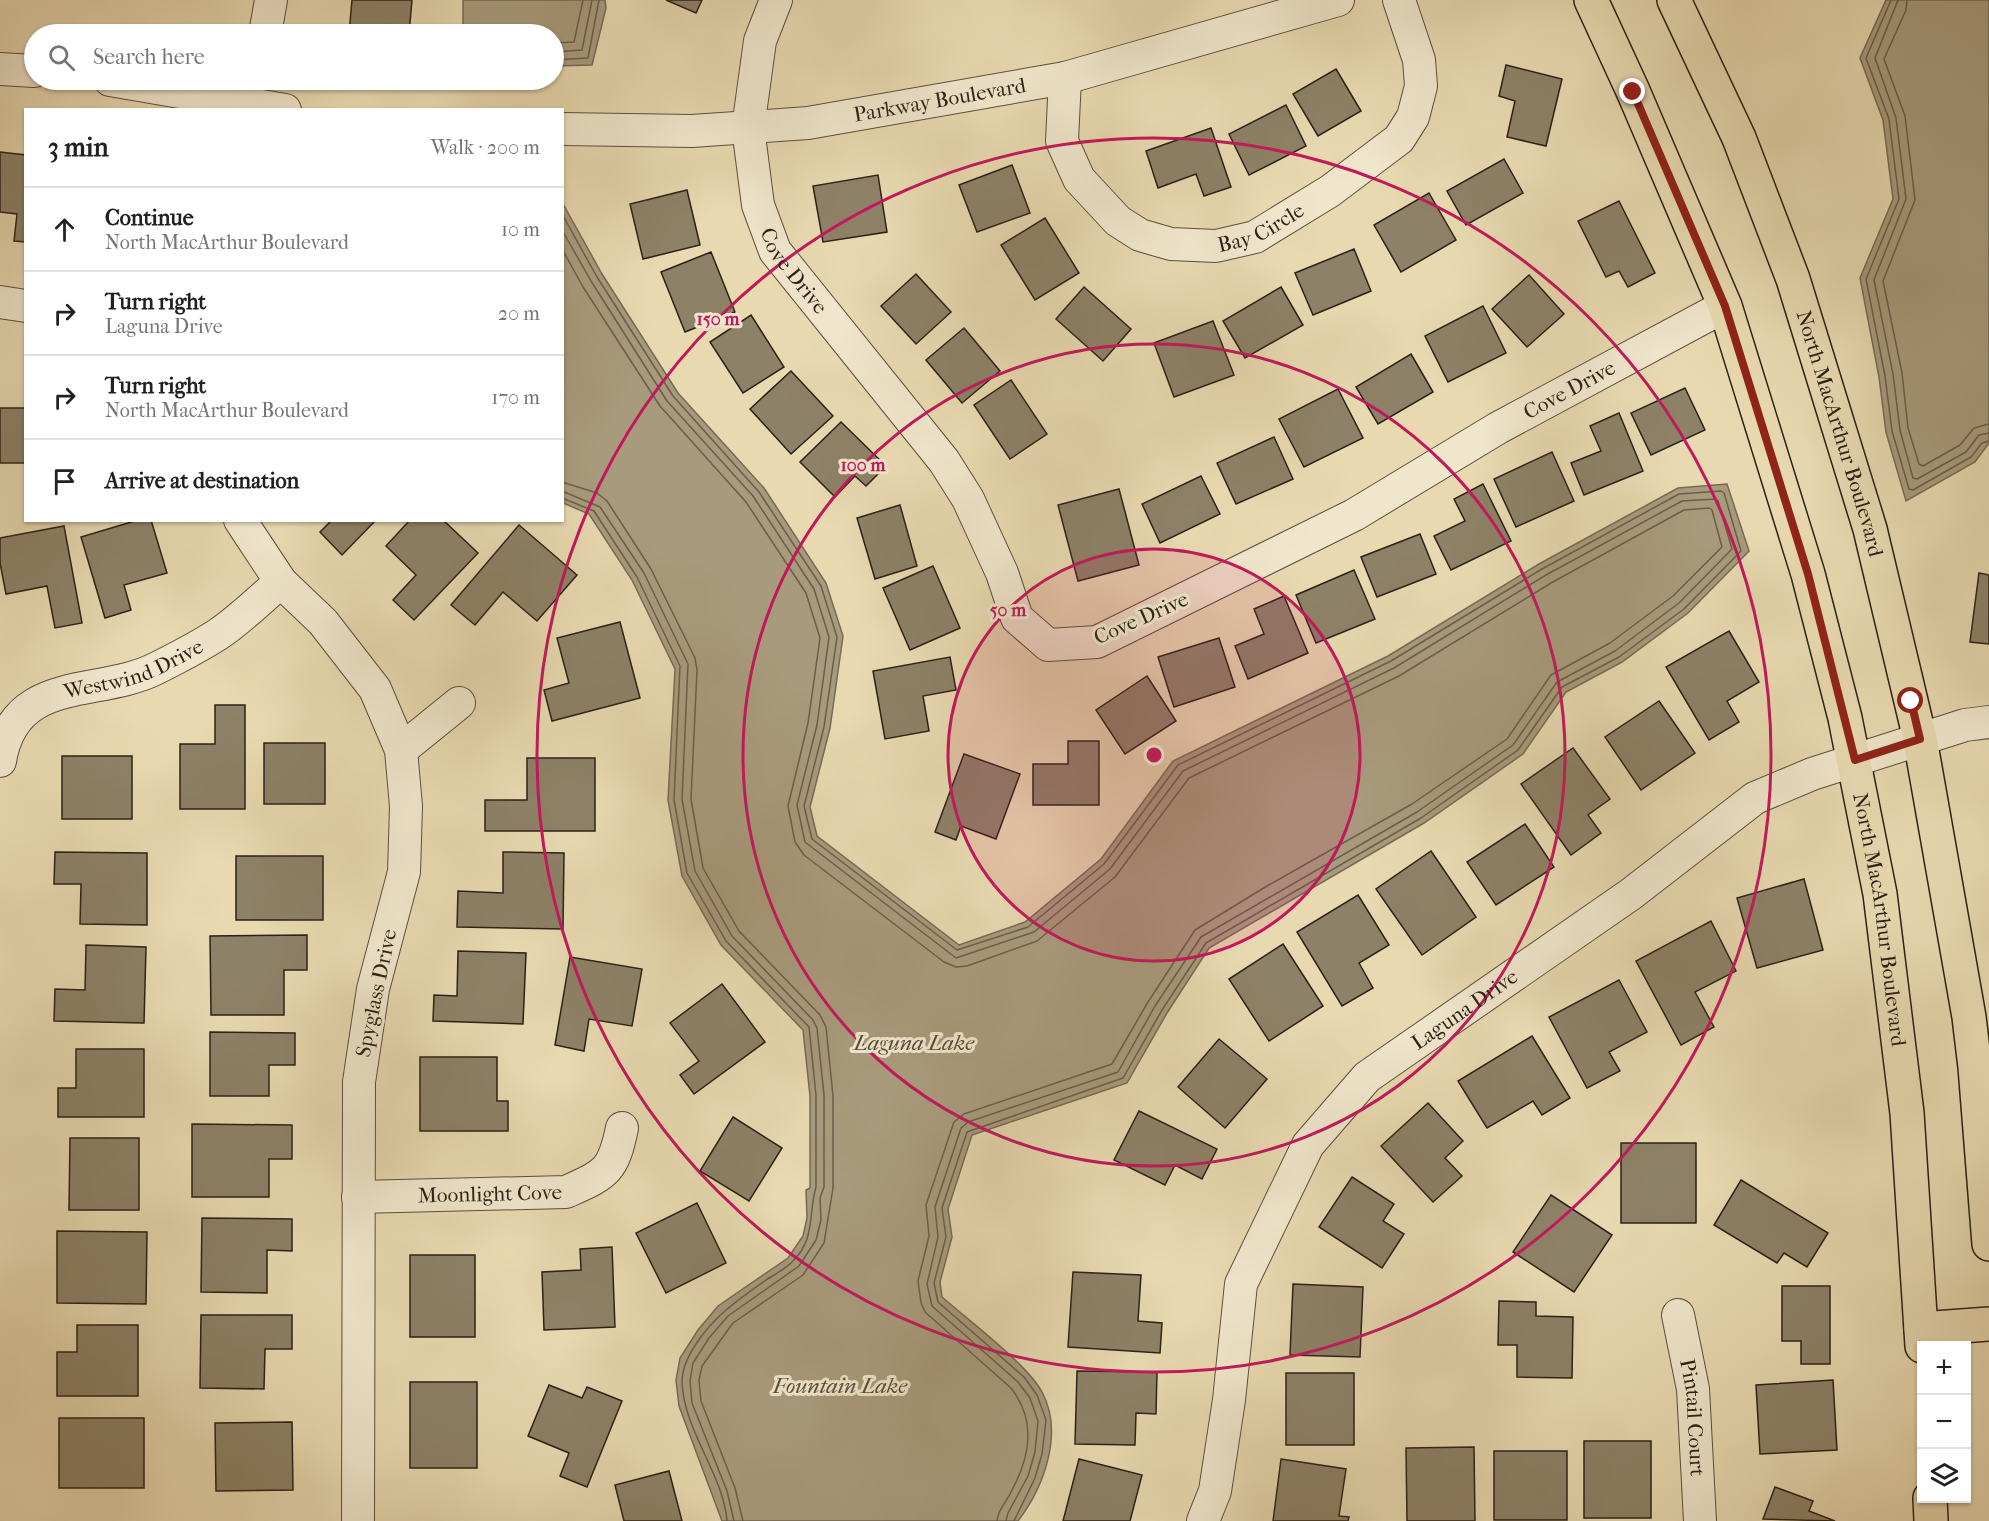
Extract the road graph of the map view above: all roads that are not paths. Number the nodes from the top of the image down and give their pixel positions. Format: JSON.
{"nodes":[{"id":1,"x":271,"y":0,"type":"edge"},
{"id":2,"x":776,"y":0,"type":"edge"},
{"id":3,"x":1338,"y":0,"type":"edge"},
{"id":4,"x":1399,"y":0,"type":"edge"},
{"id":5,"x":1590,"y":0,"type":"edge"},
{"id":6,"x":1674,"y":0,"type":"edge"},
{"id":7,"x":1313,"y":4,"type":"edge"},
{"id":8,"x":267,"y":24,"type":"edge"},
{"id":9,"x":0,"y":69,"type":"edge"},
{"id":10,"x":24,"y":70,"type":"edge"},
{"id":11,"x":1065,"y":78,"type":"junction"},
{"id":12,"x":191,"y":90,"type":"edge"},
{"id":13,"x":256,"y":98,"type":"edge"},
{"id":14,"x":280,"y":108,"type":"edge"},
{"id":15,"x":748,"y":128,"type":"junction"},
{"id":16,"x":564,"y":129,"type":"edge"},
{"id":17,"x":0,"y":302,"type":"edge"},
{"id":18,"x":24,"y":306,"type":"edge"},
{"id":19,"x":1725,"y":306,"type":"junction"},
{"id":20,"x":241,"y":522,"type":"edge"},
{"id":21,"x":281,"y":582,"type":"junction"},
{"id":22,"x":459,"y":703,"type":"dead end"},
{"id":23,"x":1989,"y":722,"type":"edge"},
{"id":24,"x":1920,"y":739,"type":"junction"},
{"id":25,"x":401,"y":750,"type":"junction"},
{"id":26,"x":1855,"y":760,"type":"junction"},
{"id":27,"x":0,"y":761,"type":"edge"},
{"id":28,"x":622,"y":1128,"type":"dead end"},
{"id":29,"x":358,"y":1197,"type":"junction"},
{"id":30,"x":1989,"y":1244,"type":"edge"},
{"id":31,"x":1678,"y":1316,"type":"dead end"},
{"id":32,"x":1989,"y":1324,"type":"edge"},
{"id":33,"x":1922,"y":1337,"type":"edge"},
{"id":34,"x":1930,"y":1503,"type":"edge"},
{"id":35,"x":358,"y":1521,"type":"edge"},
{"id":36,"x":1203,"y":1521,"type":"edge"},
{"id":37,"x":1700,"y":1521,"type":"edge"},
{"id":38,"x":1931,"y":1521,"type":"edge"}],
"edges":[{"from":1,"to":8,"type":"street"},
{"from":2,"to":15,"type":"street","name":"Cove Drive"},
{"from":3,"to":7,"type":"street","name":"Parkway Boulevard"},
{"from":4,"to":11,"type":"street","name":"Bay Circle"},
{"from":5,"to":19,"type":"main road","name":"North MacArthur Boulevard"},
{"from":6,"to":24,"type":"main road","name":"North MacArthur Boulevard"},
{"from":7,"to":11,"type":"street","name":"Parkway Boulevard"},
{"from":9,"to":10,"type":"street"},
{"from":11,"to":15,"type":"street","name":"Parkway Boulevard"},
{"from":12,"to":13,"type":"street"},
{"from":13,"to":14,"type":"street"},
{"from":15,"to":16,"type":"street","name":"Parkway Boulevard"},
{"from":15,"to":19,"type":"street","name":"Cove Drive"},
{"from":17,"to":18,"type":"street"},
{"from":19,"to":26,"type":"main road","name":"North MacArthur Boulevard"},
{"from":20,"to":21,"type":"street","name":"Spyglass Drive"},
{"from":21,"to":25,"type":"street","name":"Spyglass Drive"},
{"from":21,"to":27,"type":"street","name":"Westwind Drive"},
{"from":22,"to":25,"type":"street"},
{"from":23,"to":24,"type":"street","name":"Laguna Drive"},
{"from":24,"to":26,"type":"street","name":"Laguna Drive"},
{"from":24,"to":30,"type":"main road","name":"North MacArthur Boulevard"},
{"from":25,"to":29,"type":"street","name":"Spyglass Drive"},
{"from":26,"to":33,"type":"main road","name":"North MacArthur Boulevard"},
{"from":26,"to":36,"type":"street","name":"Laguna Drive"},
{"from":28,"to":29,"type":"street","name":"Moonlight Cove"},
{"from":29,"to":35,"type":"street","name":"Spyglass Drive"},
{"from":31,"to":37,"type":"street","name":"Pintail Court"},
{"from":32,"to":33,"type":"main road"},
{"from":34,"to":38,"type":"main road"}]}
